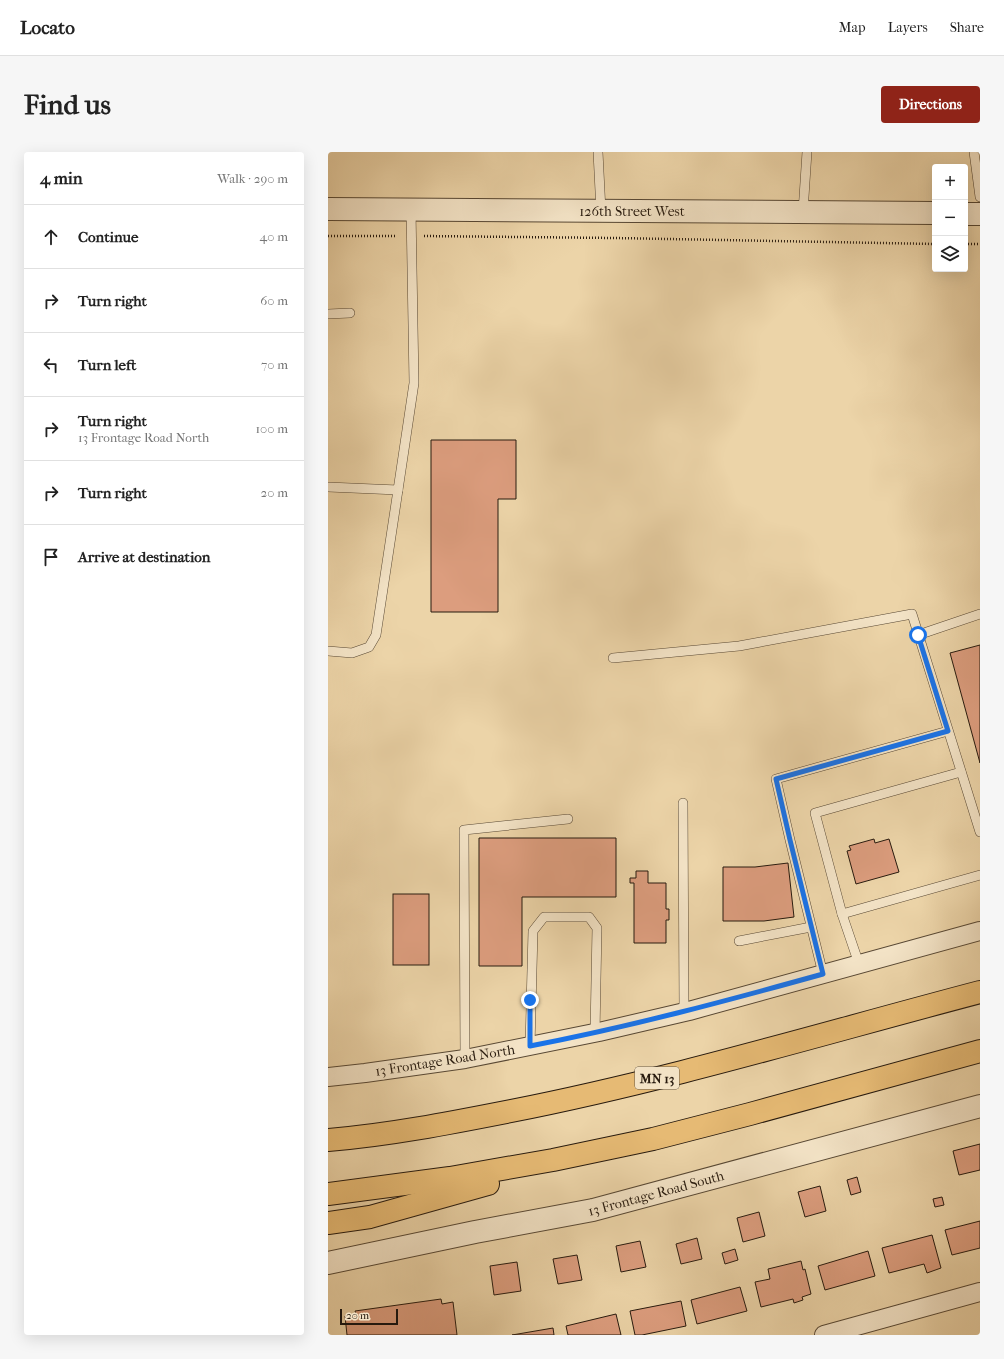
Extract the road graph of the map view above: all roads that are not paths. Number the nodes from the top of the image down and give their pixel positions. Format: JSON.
{"nodes":[{"id":1,"x":598,"y":152,"type":"edge"},
{"id":2,"x":807,"y":152,"type":"edge"},
{"id":3,"x":974,"y":152,"type":"edge"},
{"id":4,"x":980,"y":196,"type":"edge"},
{"id":5,"x":328,"y":209,"type":"edge"},
{"id":6,"x":411,"y":210,"type":"junction"},
{"id":7,"x":601,"y":211,"type":"junction"},
{"id":8,"x":803,"y":212,"type":"junction"},
{"id":9,"x":932,"y":213,"type":"edge"},
{"id":10,"x":968,"y":214,"type":"edge"},
{"id":11,"x":980,"y":214,"type":"edge"},
{"id":12,"x":350,"y":313,"type":"dead end"},
{"id":13,"x":328,"y":314,"type":"edge"},
{"id":14,"x":328,"y":487,"type":"edge"},
{"id":15,"x":398,"y":490,"type":"junction"},
{"id":16,"x":980,"y":614,"type":"edge"},
{"id":17,"x":918,"y":635,"type":"junction"},
{"id":18,"x":328,"y":651,"type":"edge"},
{"id":19,"x":613,"y":658,"type":"dead end"},
{"id":20,"x":948,"y":731,"type":"junction"},
{"id":21,"x":961,"y":772,"type":"junction"},
{"id":22,"x":683,"y":803,"type":"dead end"},
{"id":23,"x":568,"y":819,"type":"dead end"},
{"id":24,"x":978,"y":821,"type":"edge"},
{"id":25,"x":980,"y":832,"type":"edge"},
{"id":26,"x":980,"y":875,"type":"edge"},
{"id":27,"x":842,"y":914,"type":"junction"},
{"id":28,"x":811,"y":927,"type":"junction"},
{"id":29,"x":980,"y":931,"type":"edge"},
{"id":30,"x":739,"y":941,"type":"dead end"},
{"id":31,"x":860,"y":964,"type":"junction"},
{"id":32,"x":823,"y":974,"type":"junction"},
{"id":33,"x":980,"y":992,"type":"edge"},
{"id":34,"x":684,"y":1012,"type":"junction"},
{"id":35,"x":595,"y":1033,"type":"junction"},
{"id":36,"x":530,"y":1046,"type":"junction"},
{"id":37,"x":980,"y":1051,"type":"edge"},
{"id":38,"x":465,"y":1059,"type":"junction"},
{"id":39,"x":328,"y":1077,"type":"edge"},
{"id":40,"x":980,"y":1106,"type":"edge"},
{"id":41,"x":328,"y":1140,"type":"edge"},
{"id":42,"x":633,"y":1143,"type":"junction"},
{"id":43,"x":328,"y":1194,"type":"edge"},
{"id":44,"x":328,"y":1223,"type":"edge"},
{"id":45,"x":328,"y":1262,"type":"edge"},
{"id":46,"x":980,"y":1292,"type":"edge"},
{"id":47,"x":824,"y":1335,"type":"edge"}],
"edges":[{"from":1,"to":7,"type":"lane"},
{"from":2,"to":8,"type":"lane"},
{"from":3,"to":4,"type":"lane"},
{"from":5,"to":6,"type":"street","name":"126th Street West"},
{"from":6,"to":7,"type":"street","name":"126th Street West"},
{"from":6,"to":15,"type":"lane"},
{"from":7,"to":8,"type":"street","name":"126th Street West"},
{"from":8,"to":9,"type":"street","name":"126th Street West"},
{"from":10,"to":11,"type":"street"},
{"from":12,"to":13,"type":"lane"},
{"from":14,"to":15,"type":"lane"},
{"from":15,"to":18,"type":"lane"},
{"from":16,"to":17,"type":"lane"},
{"from":17,"to":19,"type":"lane"},
{"from":17,"to":20,"type":"lane"},
{"from":20,"to":21,"type":"lane"},
{"from":20,"to":28,"type":"lane"},
{"from":21,"to":24,"type":"lane"},
{"from":21,"to":27,"type":"lane"},
{"from":22,"to":34,"type":"lane"},
{"from":23,"to":38,"type":"lane"},
{"from":24,"to":25,"type":"lane"},
{"from":26,"to":27,"type":"lane"},
{"from":27,"to":31,"type":"lane"},
{"from":28,"to":30,"type":"lane"},
{"from":28,"to":32,"type":"lane"},
{"from":29,"to":31,"type":"street","name":"13 Frontage Road North"},
{"from":31,"to":32,"type":"street","name":"13 Frontage Road North"},
{"from":32,"to":34,"type":"street","name":"13 Frontage Road North"},
{"from":33,"to":41,"type":"highway","number":"MN 13"},
{"from":34,"to":35,"type":"street","name":"13 Frontage Road North"},
{"from":35,"to":36,"type":"street","name":"13 Frontage Road North"},
{"from":35,"to":36,"type":"lane"},
{"from":36,"to":38,"type":"street","name":"13 Frontage Road North"},
{"from":37,"to":42,"type":"highway"},
{"from":38,"to":39,"type":"street","name":"13 Frontage Road North"},
{"from":40,"to":45,"type":"street","name":"13 Frontage Road South"},
{"from":42,"to":43,"type":"highway"},
{"from":42,"to":44,"type":"highway"},
{"from":46,"to":47,"type":"street"}]}
